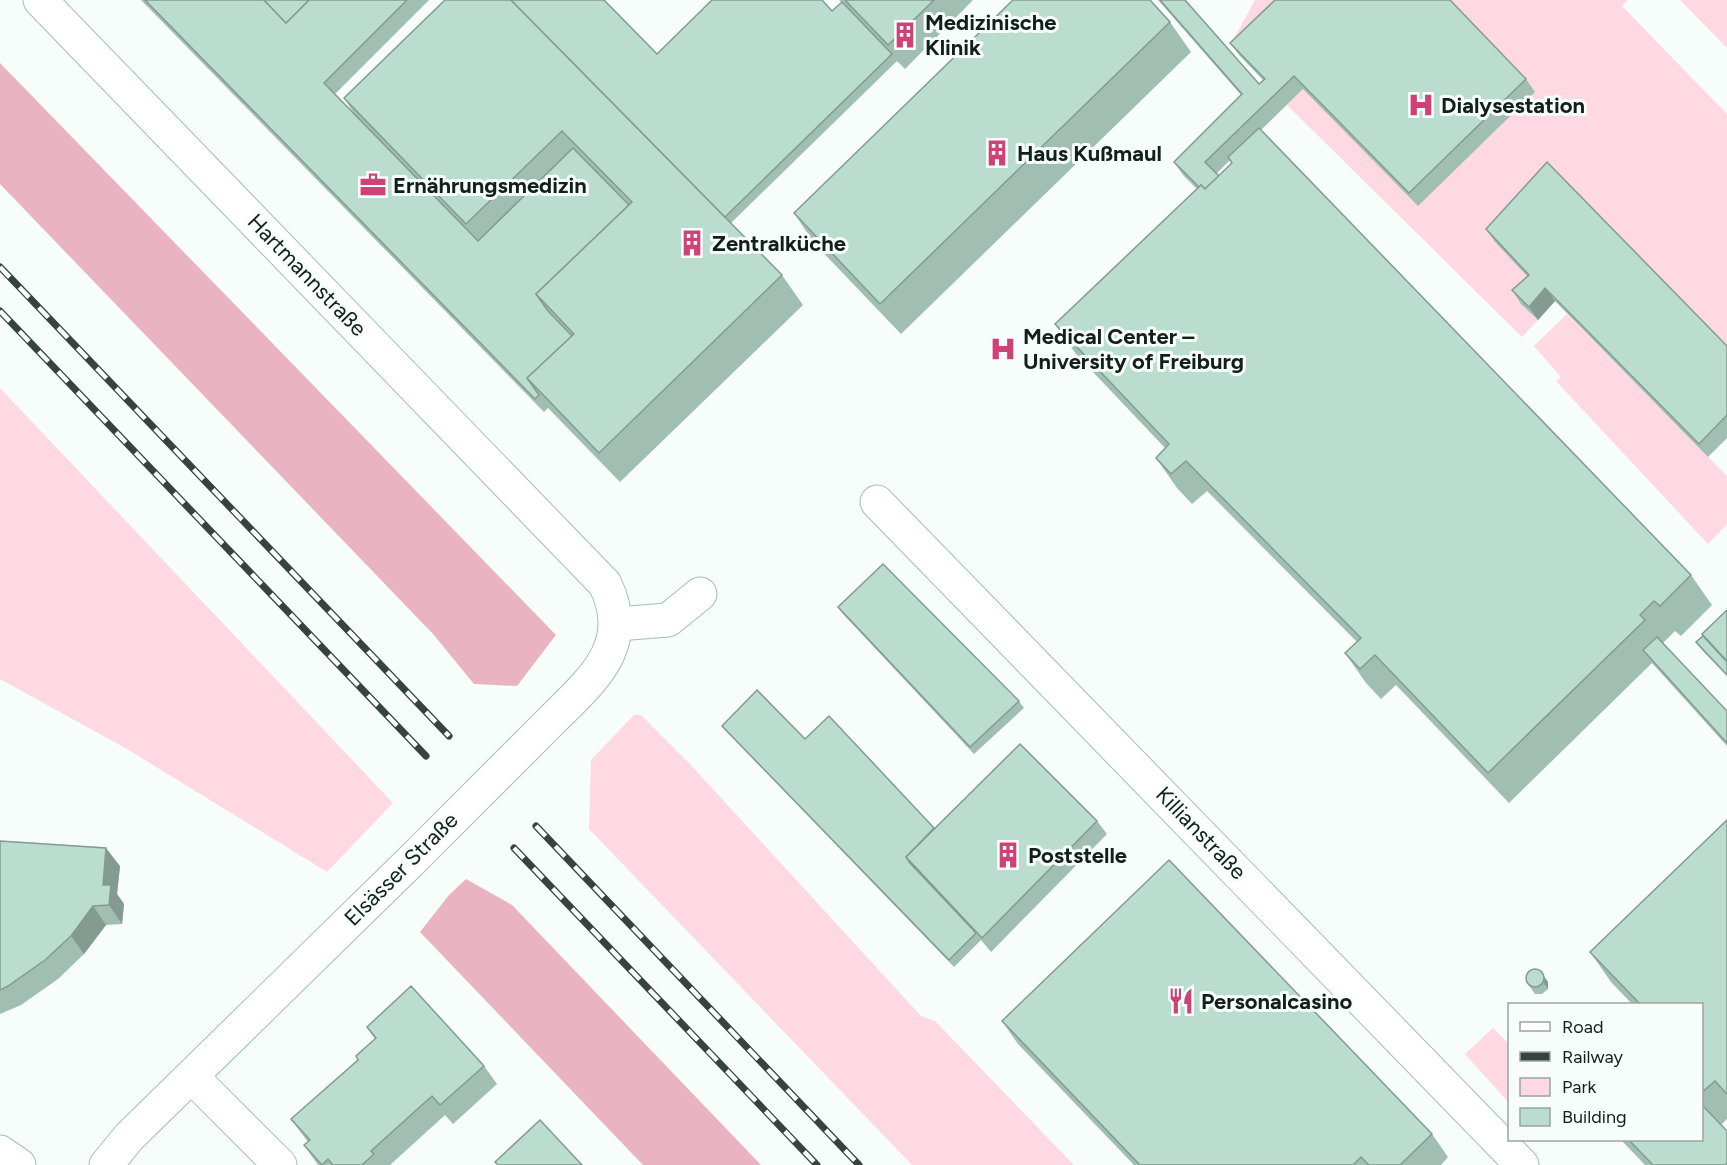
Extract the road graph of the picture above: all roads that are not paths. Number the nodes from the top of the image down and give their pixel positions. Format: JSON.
{"nodes":[{"id":1,"x":47,"y":2,"type":"edge"},
{"id":2,"x":877,"y":502,"type":"dead end"},
{"id":3,"x":575,"y":550,"type":"joint"},
{"id":4,"x":700,"y":594,"type":"dead end"},
{"id":5,"x":617,"y":624,"type":"junction"},
{"id":6,"x":192,"y":1077,"type":"junction"},
{"id":7,"x":0,"y":1152,"type":"edge"},
{"id":8,"x":19,"y":1165,"type":"edge"},
{"id":9,"x":106,"y":1165,"type":"edge"},
{"id":10,"x":280,"y":1165,"type":"edge"},
{"id":11,"x":1522,"y":1165,"type":"edge"}],
"edges":[{"from":1,"to":3,"type":"street","name":"Hartmannstraße"},
{"from":2,"to":11,"type":"street","name":"Killianstraße"},
{"from":3,"to":5,"type":"street","name":"Elsässer Straße"},
{"from":4,"to":5,"type":"street"},
{"from":5,"to":6,"type":"street","name":"Elsässer Straße","bridge":true},
{"from":6,"to":9,"type":"street","name":"Elsässer Straße"},
{"from":6,"to":10,"type":"street"},
{"from":7,"to":8,"type":"street"}]}
